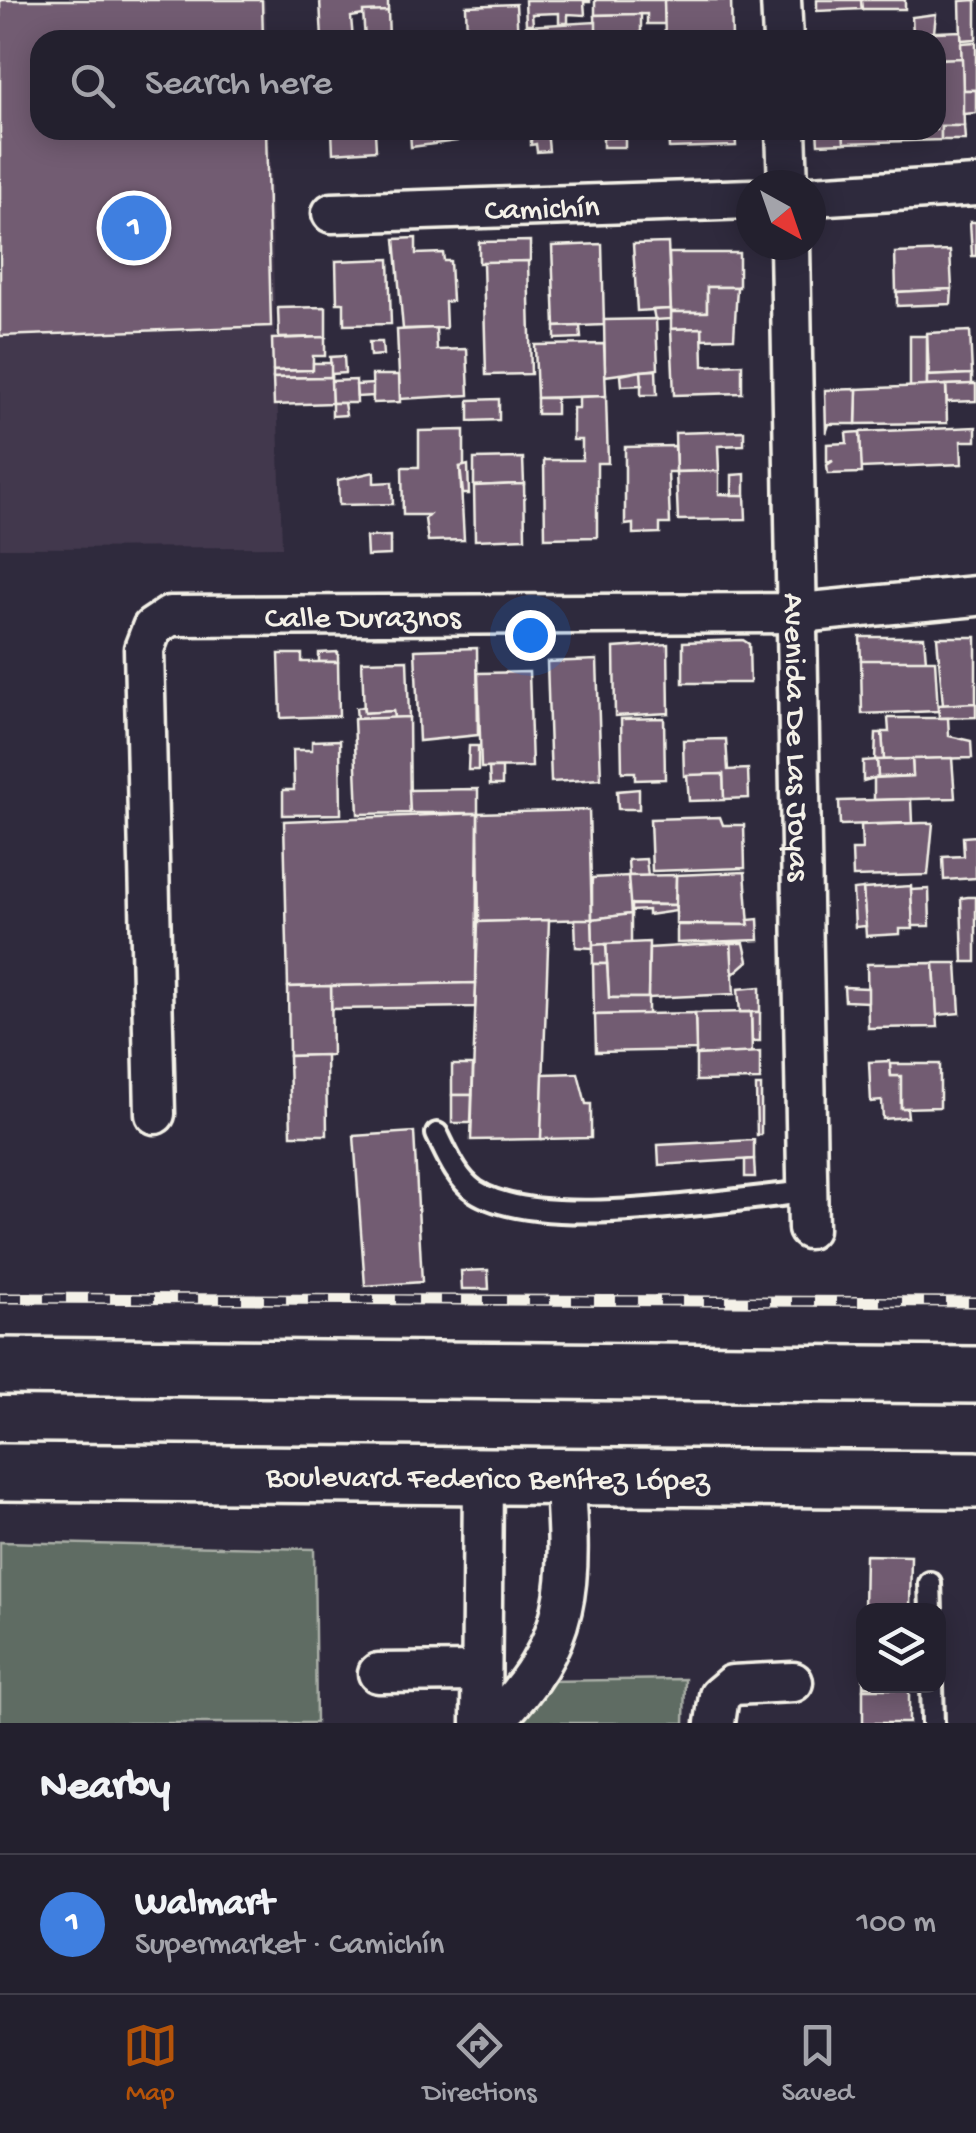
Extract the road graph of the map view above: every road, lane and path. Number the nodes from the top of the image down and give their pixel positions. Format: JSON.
{"nodes":[{"id":1,"x":781,"y":0,"type":"edge"},
{"id":2,"x":782,"y":30,"type":"edge"},
{"id":3,"x":786,"y":140,"type":"edge"},
{"id":4,"x":787,"y":170,"type":"edge"},
{"id":5,"x":976,"y":186,"type":"edge"},
{"id":6,"x":826,"y":195,"type":"edge"},
{"id":7,"x":736,"y":199,"type":"edge"},
{"id":8,"x":332,"y":213,"type":"dead end"},
{"id":9,"x":790,"y":260,"type":"edge"},
{"id":10,"x":976,"y":596,"type":"edge"},
{"id":11,"x":800,"y":612,"type":"junction"},
{"id":12,"x":155,"y":1114,"type":"dead end"},
{"id":13,"x":437,"y":1134,"type":"dead end"},
{"id":14,"x":808,"y":1211,"type":"joint"},
{"id":15,"x":0,"y":1366,"type":"edge"},
{"id":16,"x":976,"y":1375,"type":"edge"},
{"id":17,"x":0,"y":1472,"type":"edge"},
{"id":18,"x":564,"y":1475,"type":"junction"},
{"id":19,"x":484,"y":1476,"type":"junction"},
{"id":20,"x":976,"y":1480,"type":"edge"},
{"id":21,"x":930,"y":1583,"type":"dead end"},
{"id":22,"x":931,"y":1603,"type":"edge"},
{"id":23,"x":481,"y":1672,"type":"junction"},
{"id":24,"x":378,"y":1673,"type":"dead end"},
{"id":25,"x":794,"y":1682,"type":"dead end"},
{"id":26,"x":932,"y":1693,"type":"edge"},
{"id":27,"x":480,"y":1723,"type":"edge"},
{"id":28,"x":492,"y":1723,"type":"edge"},
{"id":29,"x":715,"y":1723,"type":"edge"},
{"id":30,"x":933,"y":1723,"type":"edge"}],
"edges":[{"from":1,"to":2,"type":"street"},
{"from":3,"to":4,"type":"street"},
{"from":5,"to":6,"type":"street"},
{"from":7,"to":8,"type":"street","name":"Camichín"},
{"from":9,"to":11,"type":"street","name":"Avenida De Las Joyas"},
{"from":10,"to":11,"type":"street","name":"Calle Duraznos"},
{"from":11,"to":12,"type":"street","name":"Calle Duraznos"},
{"from":11,"to":14,"type":"street","name":"Avenida De Las Joyas"},
{"from":13,"to":14,"type":"lane"},
{"from":15,"to":16,"type":"main road"},
{"from":17,"to":19,"type":"main road","name":"Boulevard Federico Benítez López"},
{"from":18,"to":19,"type":"main road","name":"Boulevard Federico Benítez López"},
{"from":18,"to":20,"type":"main road","name":"Boulevard Federico Benítez López"},
{"from":18,"to":28,"type":"street"},
{"from":19,"to":23,"type":"street"},
{"from":21,"to":22,"type":"lane"},
{"from":23,"to":24,"type":"street"},
{"from":23,"to":27,"type":"street"},
{"from":25,"to":29,"type":"street"},
{"from":26,"to":30,"type":"lane"}]}
